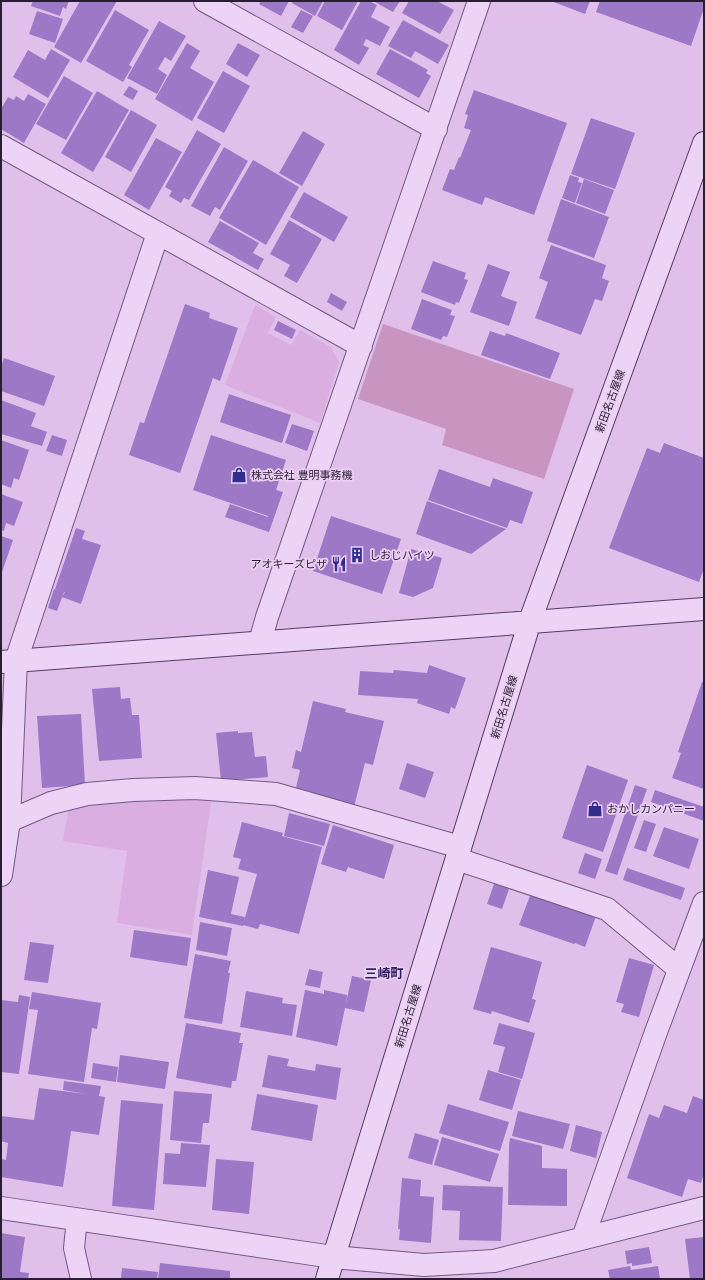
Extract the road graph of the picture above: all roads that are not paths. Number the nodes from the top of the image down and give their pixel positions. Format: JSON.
{"nodes":[{"id":1,"x":204,"y":1,"type":"edge"},
{"id":2,"x":479,"y":1,"type":"edge"},
{"id":3,"x":436,"y":129,"type":"junction"},
{"id":4,"x":704,"y":142,"type":"edge"},
{"id":5,"x":1,"y":146,"type":"edge"},
{"id":6,"x":158,"y":233,"type":"junction"},
{"id":7,"x":361,"y":346,"type":"junction"},
{"id":8,"x":704,"y":609,"type":"edge"},
{"id":9,"x":530,"y":621,"type":"junction"},
{"id":10,"x":260,"y":642,"type":"junction"},
{"id":11,"x":9,"y":661,"type":"edge"},
{"id":12,"x":9,"y":821,"type":"junction"},
{"id":13,"x":458,"y":853,"type":"junction"},
{"id":14,"x":1,"y":875,"type":"edge"},
{"id":15,"x":704,"y":903,"type":"edge"},
{"id":16,"x":679,"y":969,"type":"junction"},
{"id":17,"x":1,"y":1208,"type":"edge"},
{"id":18,"x":704,"y":1208,"type":"edge"},
{"id":19,"x":77,"y":1220,"type":"junction"},
{"id":20,"x":584,"y":1238,"type":"junction"},
{"id":21,"x":333,"y":1257,"type":"junction"},
{"id":22,"x":80,"y":1279,"type":"edge"},
{"id":23,"x":327,"y":1279,"type":"edge"}],
"edges":[{"from":1,"to":3,"type":"street"},
{"from":2,"to":3,"type":"street"},
{"from":3,"to":7,"type":"street"},
{"from":4,"to":9,"type":"street","name":"新田名古屋線"},
{"from":5,"to":6,"type":"street"},
{"from":6,"to":7,"type":"street"},
{"from":6,"to":11,"type":"street"},
{"from":7,"to":10,"type":"street"},
{"from":8,"to":9,"type":"street"},
{"from":9,"to":10,"type":"street"},
{"from":9,"to":13,"type":"street","name":"新田名古屋線"},
{"from":10,"to":11,"type":"street"},
{"from":11,"to":12,"type":"street"},
{"from":12,"to":13,"type":"street"},
{"from":12,"to":14,"type":"street"},
{"from":13,"to":16,"type":"street"},
{"from":13,"to":21,"type":"street","name":"新田名古屋線"},
{"from":15,"to":16,"type":"street"},
{"from":16,"to":20,"type":"street"},
{"from":17,"to":19,"type":"street"},
{"from":18,"to":20,"type":"street"},
{"from":19,"to":21,"type":"street"},
{"from":19,"to":22,"type":"lane"},
{"from":20,"to":21,"type":"street"},
{"from":21,"to":23,"type":"street","name":"新田名古屋線"}]}
